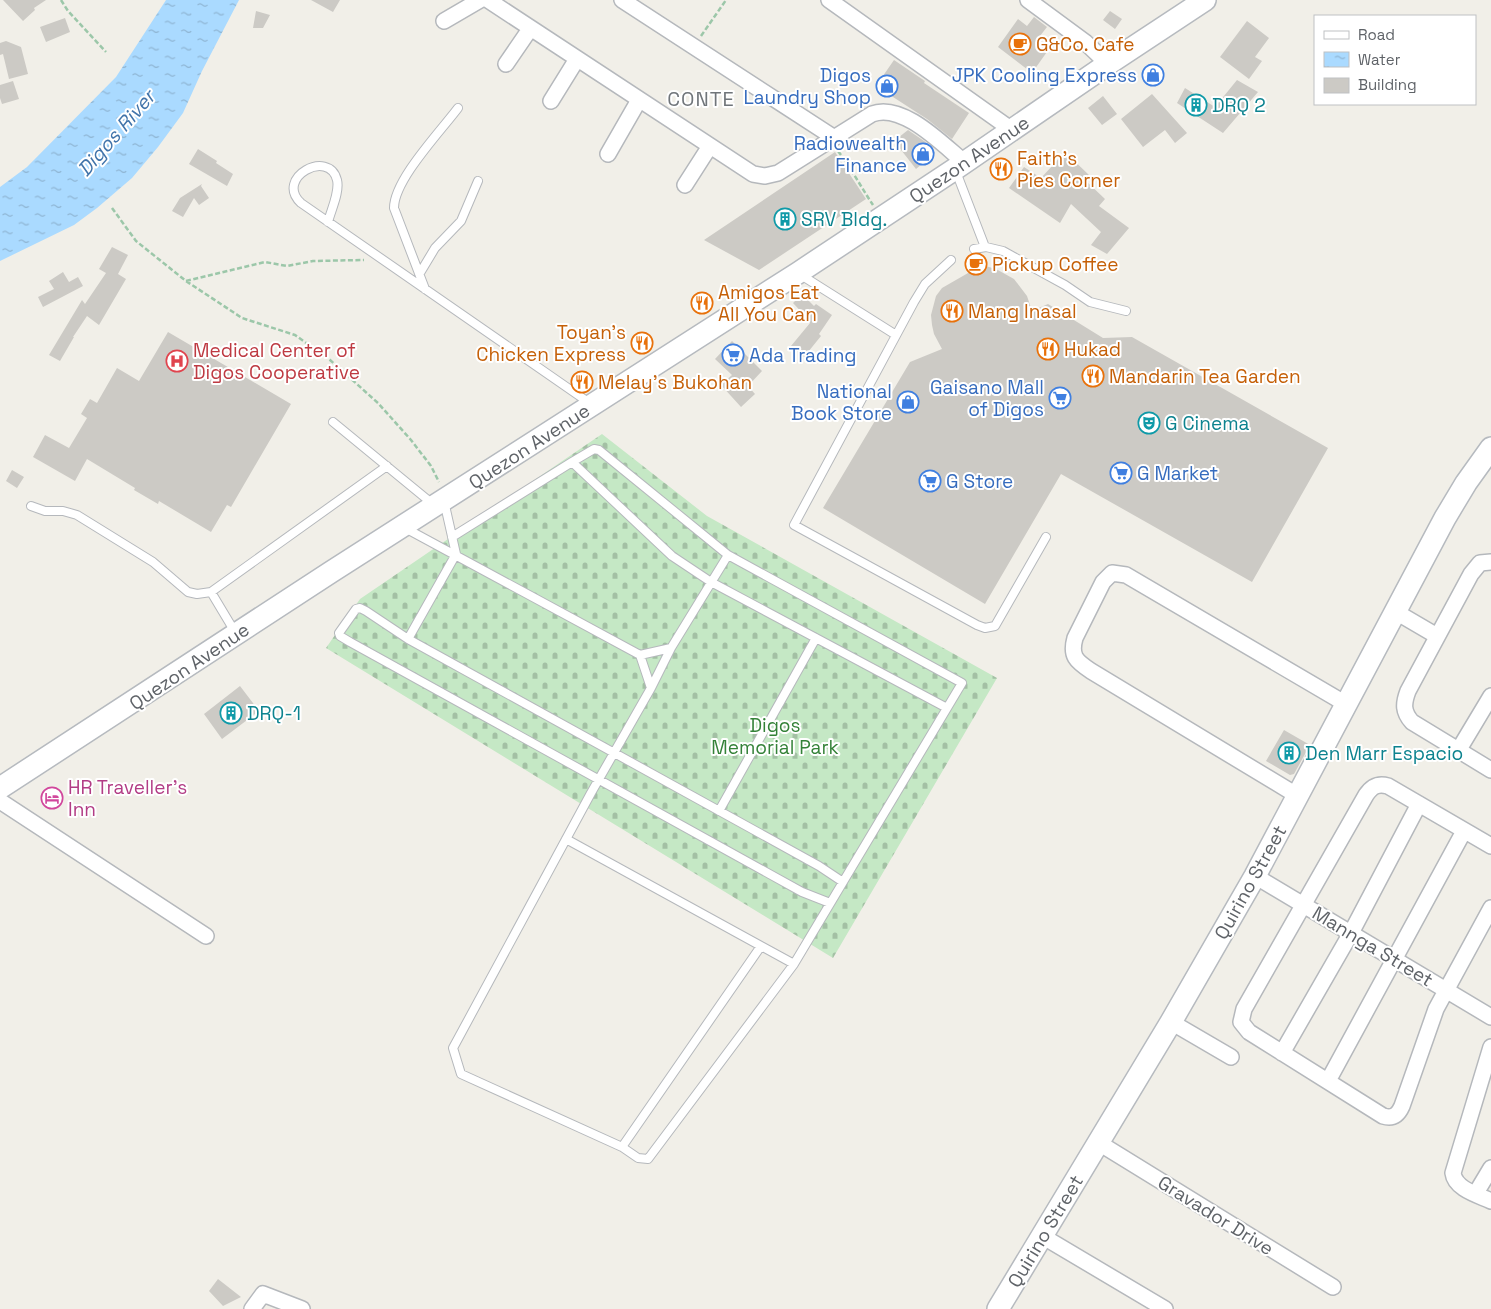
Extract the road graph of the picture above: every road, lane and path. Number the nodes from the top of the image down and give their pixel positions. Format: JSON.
{"nodes":[{"id":1,"x":61,"y":0,"type":"edge"},
{"id":2,"x":480,"y":0,"type":"edge"},
{"id":3,"x":488,"y":0,"type":"edge"},
{"id":4,"x":622,"y":0,"type":"edge"},
{"id":5,"x":726,"y":0,"type":"edge"},
{"id":6,"x":829,"y":0,"type":"edge"},
{"id":7,"x":1028,"y":0,"type":"edge"},
{"id":8,"x":1205,"y":0,"type":"edge"},
{"id":9,"x":444,"y":21,"type":"dead end"},
{"id":10,"x":530,"y":29,"type":"junction"},
{"id":11,"x":692,"y":47,"type":"junction"},
{"id":12,"x":106,"y":52,"type":"dead end"},
{"id":13,"x":577,"y":59,"type":"junction"},
{"id":14,"x":506,"y":64,"type":"dead end"},
{"id":15,"x":1108,"y":64,"type":"junction"},
{"id":16,"x":640,"y":100,"type":"junction"},
{"id":17,"x":550,"y":101,"type":"dead end"},
{"id":18,"x":458,"y":108,"type":"dead end"},
{"id":19,"x":1012,"y":130,"type":"junction"},
{"id":20,"x":831,"y":139,"type":"junction"},
{"id":21,"x":710,"y":146,"type":"junction"},
{"id":22,"x":608,"y":154,"type":"dead end"},
{"id":23,"x":960,"y":165,"type":"junction"},
{"id":24,"x":478,"y":181,"type":"dead end"},
{"id":25,"x":685,"y":185,"type":"dead end"},
{"id":26,"x":112,"y":208,"type":"dead end"},
{"id":27,"x":881,"y":218,"type":"junction"},
{"id":28,"x":328,"y":222,"type":"junction"},
{"id":29,"x":985,"y":247,"type":"junction"},
{"id":30,"x":974,"y":249,"type":"dead end"},
{"id":31,"x":377,"y":256,"type":"junction"},
{"id":32,"x":951,"y":260,"type":"dead end"},
{"id":33,"x":420,"y":273,"type":"junction"},
{"id":34,"x":798,"y":273,"type":"junction"},
{"id":35,"x":186,"y":281,"type":"junction"},
{"id":36,"x":425,"y":289,"type":"junction"},
{"id":37,"x":1126,"y":311,"type":"dead end"},
{"id":38,"x":896,"y":335,"type":"junction"},
{"id":39,"x":592,"y":405,"type":"junction"},
{"id":40,"x":333,"y":422,"type":"dead end"},
{"id":41,"x":1488,"y":458,"type":"edge"},
{"id":42,"x":572,"y":462,"type":"junction"},
{"id":43,"x":387,"y":466,"type":"junction"},
{"id":44,"x":439,"y":503,"type":"junction"},
{"id":45,"x":31,"y":506,"type":"dead end"},
{"id":46,"x":403,"y":527,"type":"junction"},
{"id":47,"x":1046,"y":537,"type":"dead end"},
{"id":48,"x":452,"y":538,"type":"junction"},
{"id":49,"x":456,"y":554,"type":"junction"},
{"id":50,"x":728,"y":555,"type":"junction"},
{"id":51,"x":1491,"y":562,"type":"edge"},
{"id":52,"x":711,"y":582,"type":"junction"},
{"id":53,"x":212,"y":592,"type":"junction"},
{"id":54,"x":1396,"y":612,"type":"junction"},
{"id":55,"x":236,"y":634,"type":"junction"},
{"id":56,"x":1437,"y":636,"type":"junction"},
{"id":57,"x":816,"y":638,"type":"junction"},
{"id":58,"x":408,"y":640,"type":"junction"},
{"id":59,"x":671,"y":648,"type":"junction"},
{"id":60,"x":640,"y":655,"type":"junction"},
{"id":61,"x":650,"y":688,"type":"junction"},
{"id":62,"x":1491,"y":696,"type":"edge"},
{"id":63,"x":1346,"y":704,"type":"junction"},
{"id":64,"x":947,"y":708,"type":"junction"},
{"id":65,"x":1458,"y":751,"type":"junction"},
{"id":66,"x":614,"y":753,"type":"junction"},
{"id":67,"x":1491,"y":770,"type":"edge"},
{"id":68,"x":599,"y":779,"type":"junction"},
{"id":69,"x":0,"y":788,"type":"edge"},
{"id":70,"x":1298,"y":796,"type":"junction"},
{"id":71,"x":0,"y":801,"type":"edge"},
{"id":72,"x":1419,"y":804,"type":"junction"},
{"id":73,"x":719,"y":811,"type":"junction"},
{"id":74,"x":1464,"y":831,"type":"junction"},
{"id":75,"x":566,"y":839,"type":"junction"},
{"id":76,"x":1491,"y":846,"type":"edge"},
{"id":77,"x":1255,"y":876,"type":"junction"},
{"id":78,"x":843,"y":882,"type":"junction"},
{"id":79,"x":830,"y":903,"type":"junction"},
{"id":80,"x":1304,"y":905,"type":"junction"},
{"id":81,"x":1491,"y":908,"type":"edge"},
{"id":82,"x":1351,"y":933,"type":"junction"},
{"id":83,"x":206,"y":936,"type":"dead end"},
{"id":84,"x":761,"y":946,"type":"junction"},
{"id":85,"x":1395,"y":959,"type":"junction"},
{"id":86,"x":794,"y":964,"type":"junction"},
{"id":87,"x":1446,"y":990,"type":"junction"},
{"id":88,"x":1491,"y":1016,"type":"edge"},
{"id":89,"x":1171,"y":1022,"type":"junction"},
{"id":90,"x":1491,"y":1047,"type":"edge"},
{"id":91,"x":1282,"y":1053,"type":"junction"},
{"id":92,"x":1231,"y":1057,"type":"dead end"},
{"id":93,"x":1328,"y":1081,"type":"junction"},
{"id":94,"x":1099,"y":1143,"type":"junction"},
{"id":95,"x":622,"y":1147,"type":"junction"},
{"id":96,"x":1491,"y":1168,"type":"edge"},
{"id":97,"x":1476,"y":1193,"type":"junction"},
{"id":98,"x":1491,"y":1201,"type":"edge"},
{"id":99,"x":1042,"y":1236,"type":"junction"},
{"id":100,"x":1333,"y":1287,"type":"dead end"},
{"id":101,"x":252,"y":1309,"type":"edge"},
{"id":102,"x":302,"y":1309,"type":"edge"},
{"id":103,"x":998,"y":1309,"type":"edge"},
{"id":104,"x":1165,"y":1309,"type":"edge"}],
"edges":[{"from":1,"to":12,"type":"path"},
{"from":2,"to":9,"type":"street"},
{"from":3,"to":10,"type":"street"},
{"from":4,"to":11,"type":"street"},
{"from":5,"to":11,"type":"path"},
{"from":6,"to":19,"type":"street"},
{"from":7,"to":15,"type":"street"},
{"from":8,"to":15,"type":"main road","name":"Quezon Avenue"},
{"from":10,"to":13,"type":"street"},
{"from":10,"to":14,"type":"street"},
{"from":11,"to":20,"type":"street"},
{"from":13,"to":16,"type":"street"},
{"from":13,"to":17,"type":"street"},
{"from":15,"to":19,"type":"main road","name":"Quezon Avenue"},
{"from":16,"to":21,"type":"street"},
{"from":16,"to":22,"type":"street"},
{"from":18,"to":33,"type":"lane"},
{"from":19,"to":23,"type":"main road","name":"Quezon Avenue"},
{"from":20,"to":21,"type":"street"},
{"from":20,"to":23,"type":"street"},
{"from":20,"to":27,"type":"path"},
{"from":21,"to":25,"type":"street"},
{"from":23,"to":27,"type":"main road","name":"Quezon Avenue"},
{"from":23,"to":29,"type":"lane"},
{"from":24,"to":33,"type":"lane"},
{"from":26,"to":35,"type":"path"},
{"from":27,"to":34,"type":"main road","name":"Quezon Avenue"},
{"from":28,"to":28,"type":"lane"},
{"from":28,"to":31,"type":"lane"},
{"from":29,"to":30,"type":"lane"},
{"from":29,"to":37,"type":"lane"},
{"from":31,"to":35,"type":"path"},
{"from":31,"to":36,"type":"lane"},
{"from":32,"to":38,"type":"lane"},
{"from":33,"to":36,"type":"lane"},
{"from":34,"to":38,"type":"lane"},
{"from":34,"to":39,"type":"main road","name":"Quezon Avenue"},
{"from":35,"to":44,"type":"path"},
{"from":36,"to":39,"type":"lane"},
{"from":38,"to":47,"type":"lane"},
{"from":39,"to":44,"type":"main road","name":"Quezon Avenue"},
{"from":40,"to":43,"type":"lane"},
{"from":41,"to":54,"type":"main road","name":"Quirino Street"},
{"from":42,"to":48,"type":"lane"},
{"from":42,"to":50,"type":"lane"},
{"from":42,"to":52,"type":"lane"},
{"from":43,"to":44,"type":"lane"},
{"from":43,"to":53,"type":"lane"},
{"from":44,"to":46,"type":"main road","name":"Quezon Avenue"},
{"from":44,"to":48,"type":"lane"},
{"from":45,"to":53,"type":"lane"},
{"from":46,"to":49,"type":"lane"},
{"from":46,"to":55,"type":"main road","name":"Quezon Avenue"},
{"from":48,"to":49,"type":"lane"},
{"from":49,"to":58,"type":"lane"},
{"from":49,"to":60,"type":"lane"},
{"from":50,"to":52,"type":"lane"},
{"from":50,"to":64,"type":"lane"},
{"from":51,"to":56,"type":"street"},
{"from":52,"to":57,"type":"lane"},
{"from":52,"to":59,"type":"lane"},
{"from":53,"to":55,"type":"lane"},
{"from":54,"to":56,"type":"street"},
{"from":54,"to":63,"type":"main road","name":"Quirino Street"},
{"from":55,"to":69,"type":"main road","name":"Quezon Avenue"},
{"from":56,"to":65,"type":"street"},
{"from":57,"to":64,"type":"lane"},
{"from":57,"to":73,"type":"lane"},
{"from":58,"to":66,"type":"lane"},
{"from":58,"to":68,"type":"lane"},
{"from":59,"to":60,"type":"lane"},
{"from":59,"to":61,"type":"lane"},
{"from":60,"to":61,"type":"lane"},
{"from":61,"to":66,"type":"lane"},
{"from":62,"to":65,"type":"street"},
{"from":63,"to":70,"type":"main road","name":"Quirino Street"},
{"from":63,"to":70,"type":"street"},
{"from":64,"to":78,"type":"lane"},
{"from":65,"to":67,"type":"street"},
{"from":66,"to":68,"type":"lane"},
{"from":66,"to":73,"type":"lane"},
{"from":68,"to":75,"type":"lane"},
{"from":68,"to":79,"type":"lane"},
{"from":70,"to":77,"type":"main road","name":"Quirino Street"},
{"from":71,"to":83,"type":"street"},
{"from":72,"to":74,"type":"street"},
{"from":72,"to":80,"type":"street"},
{"from":72,"to":82,"type":"street"},
{"from":73,"to":78,"type":"lane"},
{"from":74,"to":76,"type":"street"},
{"from":74,"to":85,"type":"street"},
{"from":75,"to":84,"type":"lane"},
{"from":75,"to":95,"type":"lane"},
{"from":77,"to":80,"type":"street","name":"Mannga Street"},
{"from":77,"to":89,"type":"main road","name":"Quirino Street"},
{"from":78,"to":79,"type":"lane"},
{"from":79,"to":86,"type":"lane"},
{"from":80,"to":82,"type":"street","name":"Mannga Street"},
{"from":80,"to":91,"type":"street"},
{"from":81,"to":87,"type":"street"},
{"from":82,"to":85,"type":"street","name":"Mannga Street"},
{"from":82,"to":91,"type":"street"},
{"from":84,"to":86,"type":"lane"},
{"from":84,"to":95,"type":"lane"},
{"from":85,"to":87,"type":"street","name":"Mannga Street"},
{"from":85,"to":93,"type":"street"},
{"from":86,"to":95,"type":"lane"},
{"from":87,"to":88,"type":"street","name":"Mannga Street"},
{"from":87,"to":93,"type":"street"},
{"from":89,"to":92,"type":"street"},
{"from":89,"to":94,"type":"main road","name":"Quirino Street"},
{"from":90,"to":97,"type":"street"},
{"from":91,"to":93,"type":"street"},
{"from":94,"to":99,"type":"main road","name":"Quirino Street"},
{"from":94,"to":100,"type":"street","name":"Gravador Drive"},
{"from":96,"to":97,"type":"street"},
{"from":97,"to":98,"type":"street"},
{"from":99,"to":103,"type":"main road","name":"Quirino Street"},
{"from":99,"to":104,"type":"street"},
{"from":101,"to":102,"type":"street"}]}
